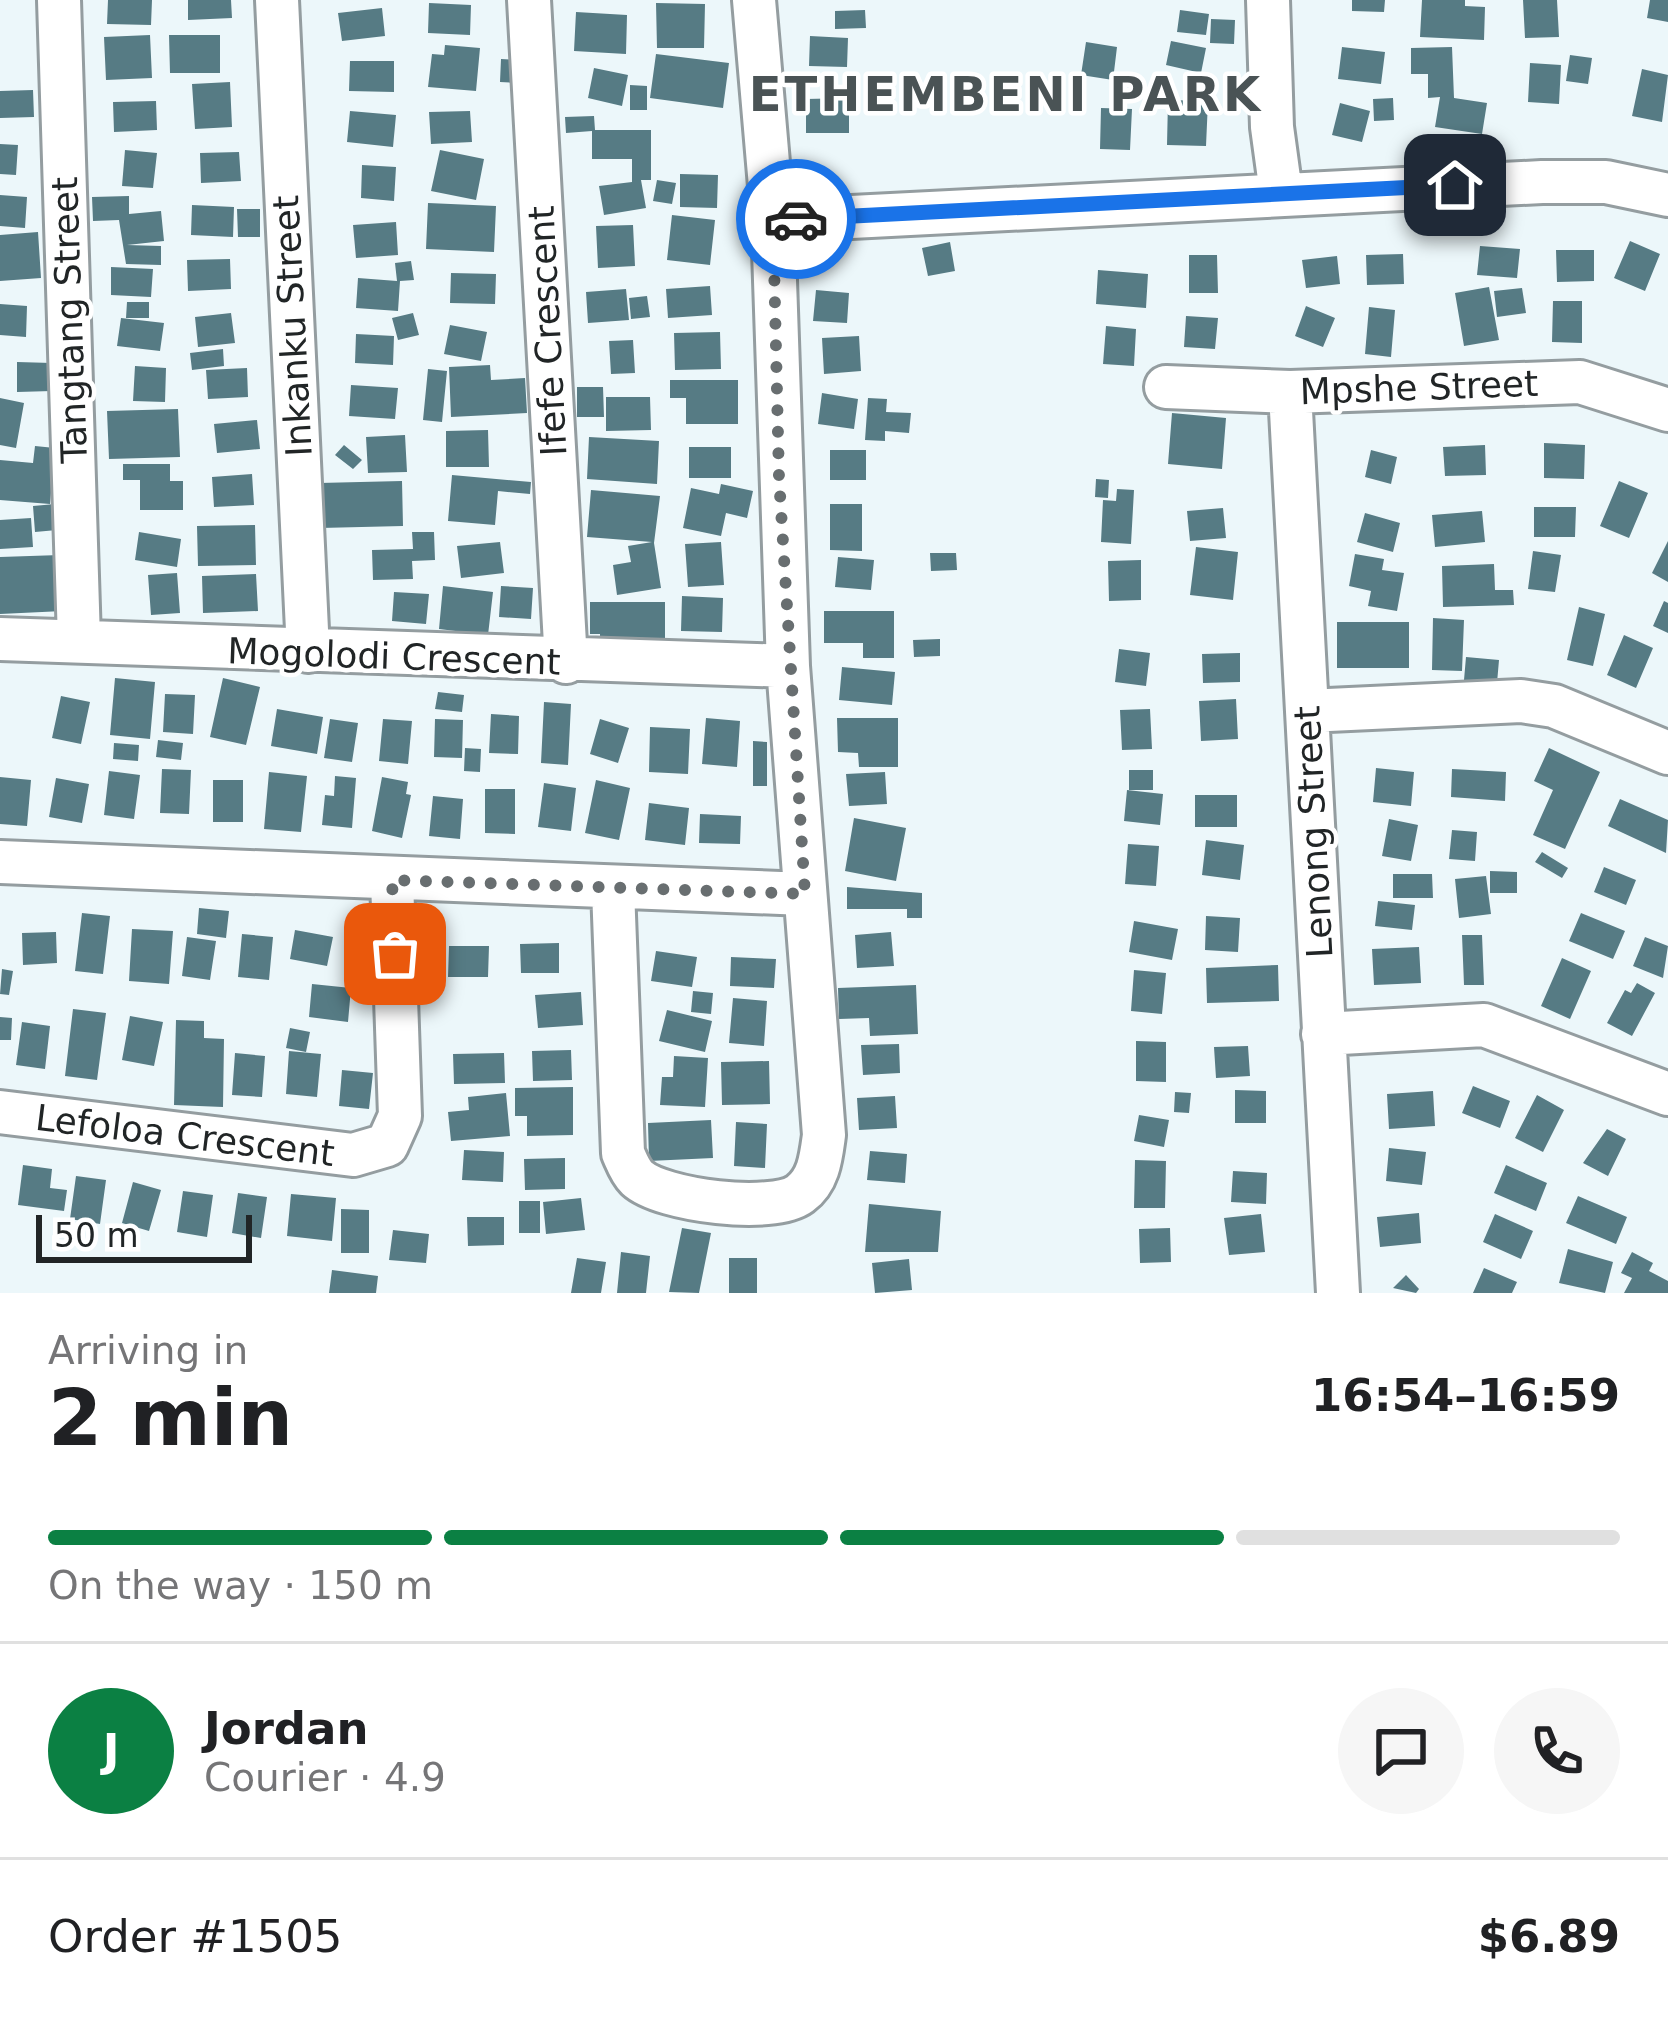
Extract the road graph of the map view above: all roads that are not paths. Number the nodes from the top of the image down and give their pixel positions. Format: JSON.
{"nodes":[{"id":1,"x":59,"y":0,"type":"edge"},
{"id":2,"x":277,"y":0,"type":"edge"},
{"id":3,"x":529,"y":0,"type":"edge"},
{"id":4,"x":754,"y":0,"type":"edge"},
{"id":5,"x":1268,"y":0,"type":"edge"},
{"id":6,"x":1281,"y":193,"type":"junction"},
{"id":7,"x":1668,"y":195,"type":"edge"},
{"id":8,"x":773,"y":220,"type":"junction"},
{"id":9,"x":1166,"y":387,"type":"dead end"},
{"id":10,"x":1290,"y":392,"type":"junction"},
{"id":11,"x":1668,"y":410,"type":"edge"},
{"id":12,"x":0,"y":639,"type":"edge"},
{"id":13,"x":79,"y":640,"type":"junction"},
{"id":14,"x":308,"y":651,"type":"junction"},
{"id":15,"x":566,"y":662,"type":"junction"},
{"id":16,"x":788,"y":667,"type":"junction"},
{"id":17,"x":1306,"y":711,"type":"junction"},
{"id":18,"x":1668,"y":753,"type":"edge"},
{"id":19,"x":0,"y":862,"type":"edge"},
{"id":20,"x":392,"y":880,"type":"junction"},
{"id":21,"x":613,"y":889,"type":"junction"},
{"id":22,"x":805,"y":894,"type":"junction"},
{"id":23,"x":1323,"y":1034,"type":"junction"},
{"id":24,"x":1668,"y":1094,"type":"edge"},
{"id":25,"x":0,"y":1112,"type":"edge"},
{"id":26,"x":1335,"y":1283,"type":"edge"}],
"edges":[{"from":1,"to":13,"type":"street","name":"Tangtang Street"},
{"from":2,"to":14,"type":"street","name":"Inkanku Street"},
{"from":3,"to":15,"type":"street","name":"Ifefe Crescent"},
{"from":4,"to":8,"type":"street"},
{"from":5,"to":6,"type":"street"},
{"from":6,"to":7,"type":"street"},
{"from":6,"to":8,"type":"street"},
{"from":8,"to":16,"type":"street"},
{"from":9,"to":10,"type":"street","name":"Mpshe Street"},
{"from":10,"to":11,"type":"street","name":"Mpshe Street"},
{"from":10,"to":17,"type":"street","name":"Lenong Street"},
{"from":12,"to":13,"type":"street","name":"Mogolodi Crescent"},
{"from":13,"to":14,"type":"street","name":"Mogolodi Crescent"},
{"from":14,"to":15,"type":"street","name":"Mogolodi Crescent"},
{"from":15,"to":16,"type":"street","name":"Mogolodi Crescent"},
{"from":16,"to":22,"type":"street"},
{"from":17,"to":18,"type":"street"},
{"from":17,"to":23,"type":"street","name":"Lenong Street"},
{"from":19,"to":20,"type":"street"},
{"from":20,"to":21,"type":"street"},
{"from":20,"to":25,"type":"street","name":"Lefoloa Crescent"},
{"from":21,"to":22,"type":"street"},
{"from":21,"to":22,"type":"street"},
{"from":23,"to":24,"type":"street"},
{"from":23,"to":26,"type":"street","name":"Lenong Street"}]}
